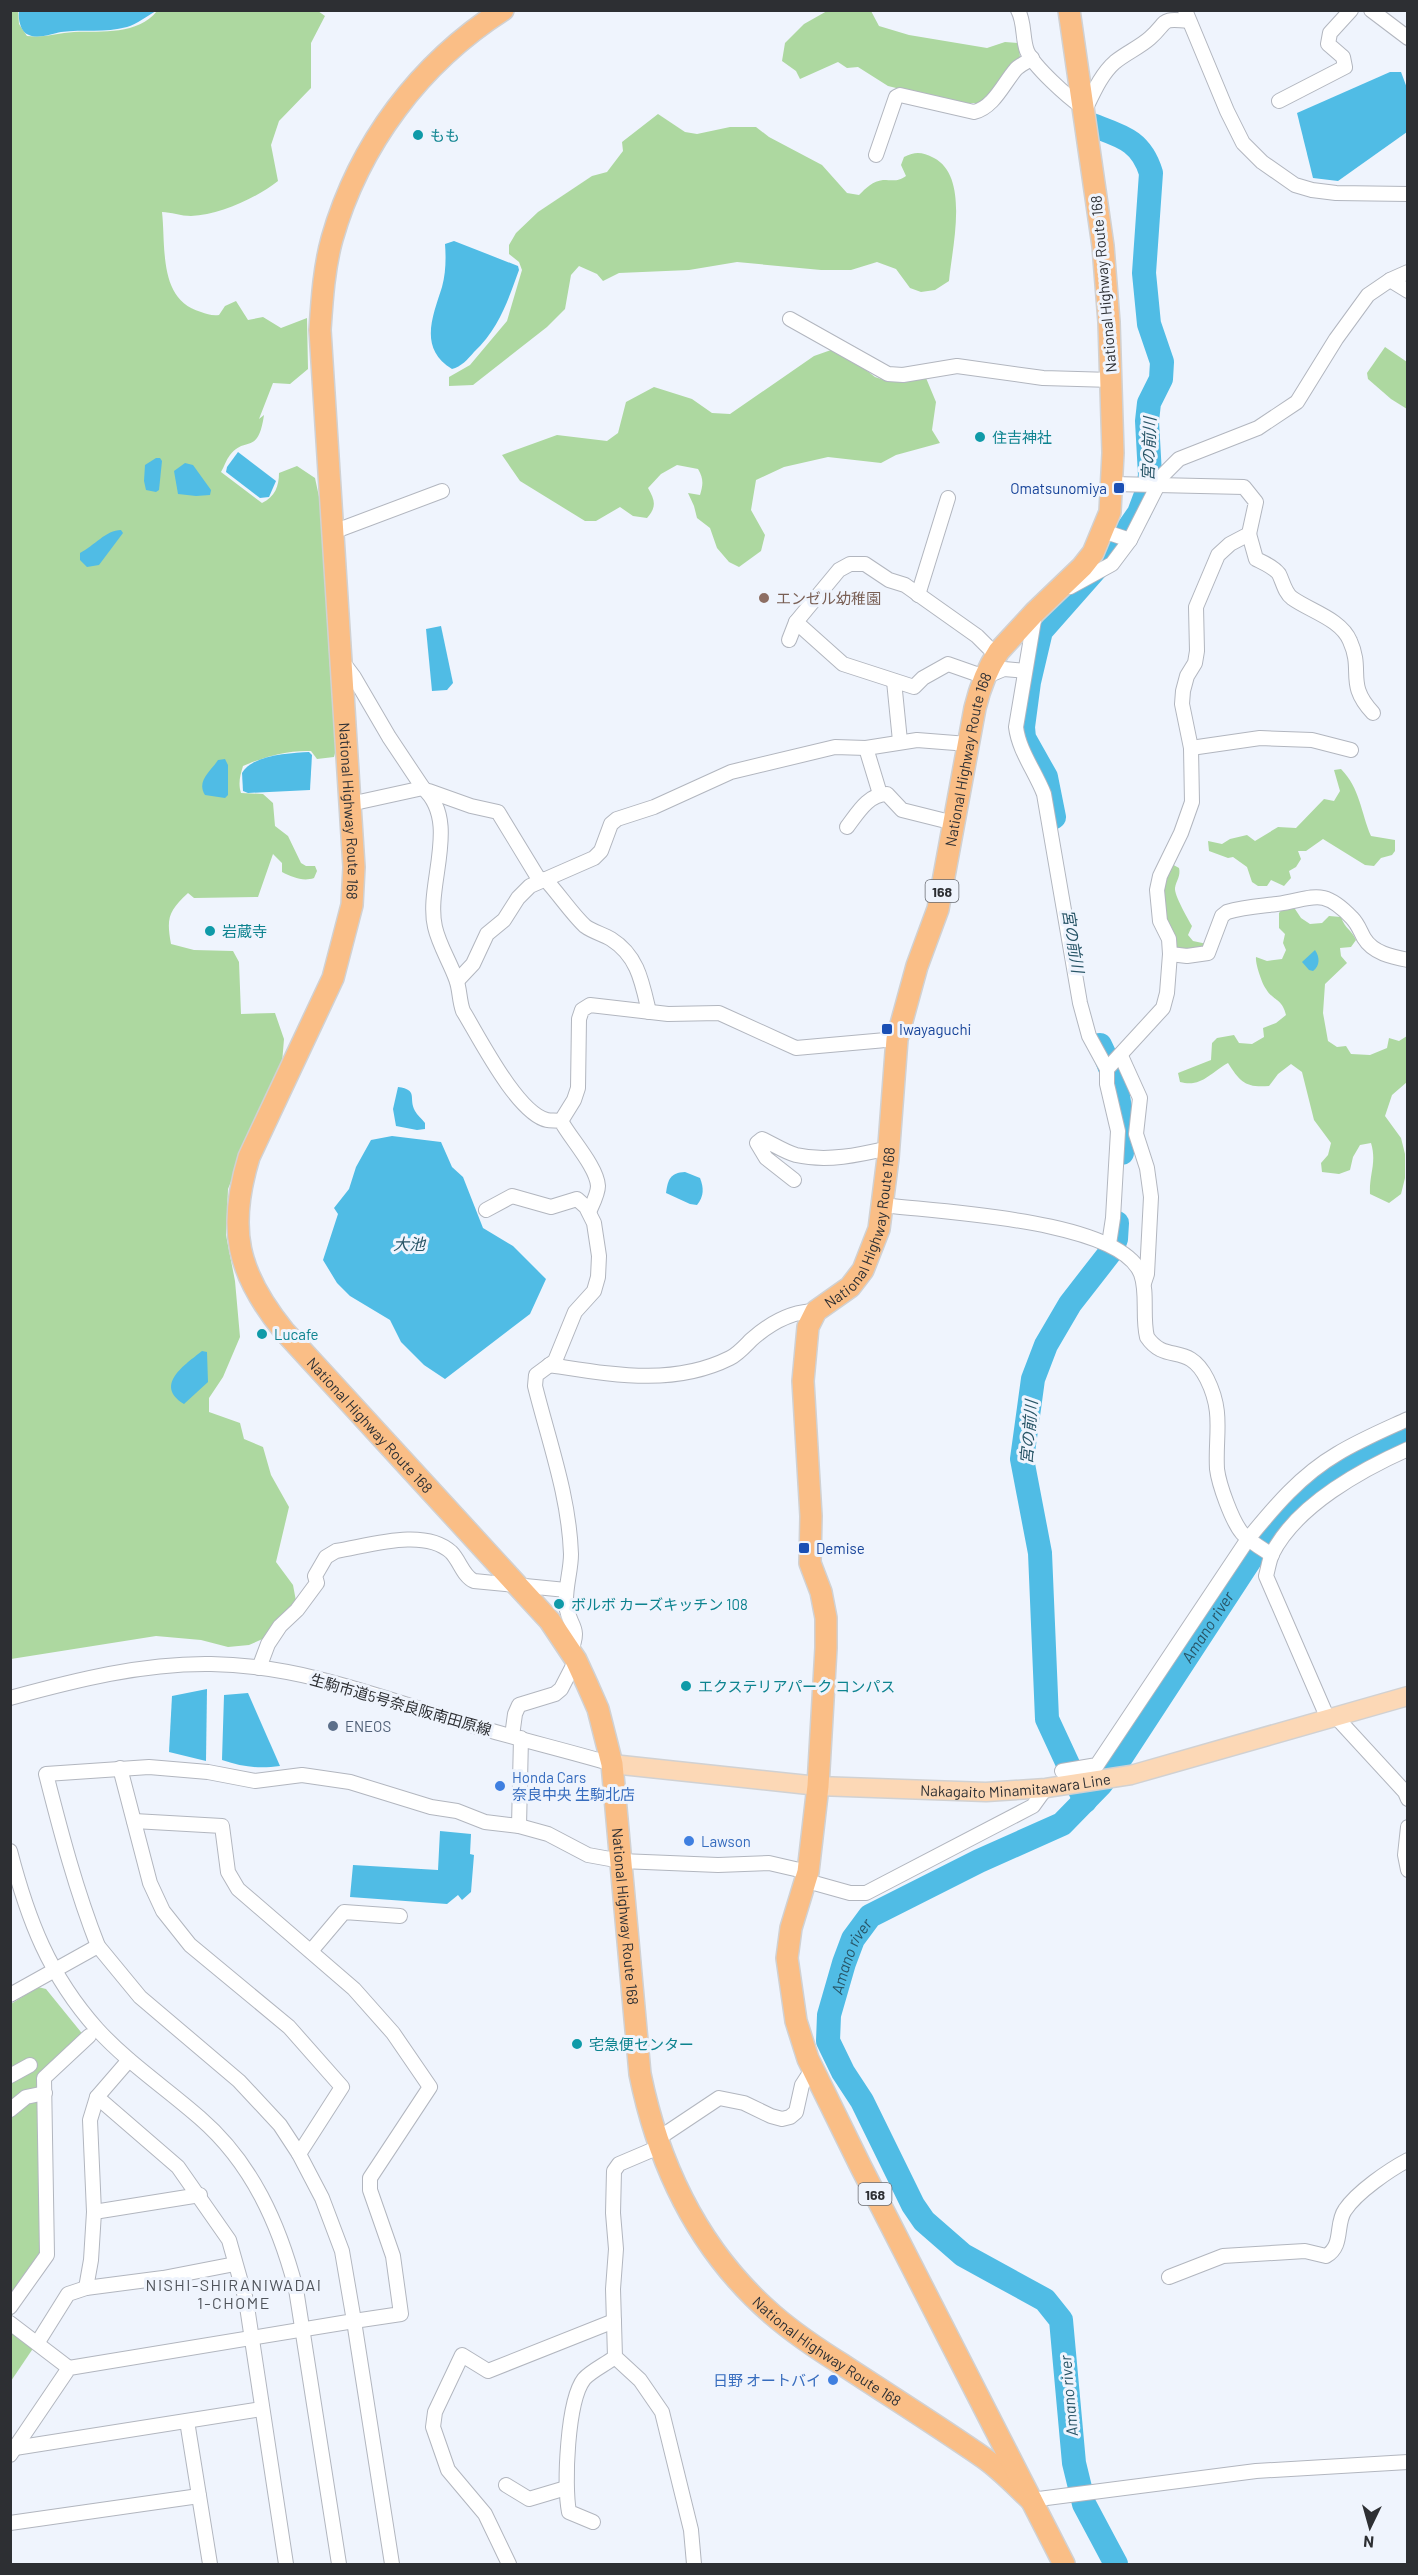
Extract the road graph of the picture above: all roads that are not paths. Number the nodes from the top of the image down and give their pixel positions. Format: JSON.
{"nodes":[{"id":1,"x":503,"y":10,"type":"edge"},
{"id":2,"x":1018,"y":10,"type":"edge"},
{"id":3,"x":1069,"y":10,"type":"edge"},
{"id":4,"x":1351,"y":10,"type":"edge"},
{"id":5,"x":1371,"y":10,"type":"edge"},
{"id":6,"x":1187,"y":16,"type":"edge"},
{"id":7,"x":1407,"y":38,"type":"edge"},
{"id":8,"x":1032,"y":58,"type":"junction"},
{"id":9,"x":1279,"y":101,"type":"dead end"},
{"id":10,"x":1083,"y":110,"type":"junction"},
{"id":11,"x":876,"y":155,"type":"dead end"},
{"id":12,"x":1407,"y":194,"type":"edge"},
{"id":13,"x":1407,"y":272,"type":"edge"},
{"id":14,"x":1390,"y":280,"type":"junction"},
{"id":15,"x":1407,"y":291,"type":"edge"},
{"id":16,"x":790,"y":319,"type":"dead end"},
{"id":17,"x":1112,"y":380,"type":"junction"},
{"id":18,"x":1113,"y":484,"type":"junction"},
{"id":19,"x":1159,"y":485,"type":"junction"},
{"id":20,"x":441,"y":491,"type":"dead end"},
{"id":21,"x":948,"y":498,"type":"dead end"},
{"id":22,"x":1103,"y":531,"type":"junction"},
{"id":23,"x":333,"y":532,"type":"junction"},
{"id":24,"x":1249,"y":534,"type":"junction"},
{"id":25,"x":1130,"y":540,"type":"junction"},
{"id":26,"x":918,"y":595,"type":"junction"},
{"id":27,"x":1052,"y":595,"type":"junction"},
{"id":28,"x":1035,"y":612,"type":"junction"},
{"id":29,"x":796,"y":622,"type":"junction"},
{"id":30,"x":789,"y":640,"type":"dead end"},
{"id":31,"x":996,"y":655,"type":"junction"},
{"id":32,"x":341,"y":659,"type":"junction"},
{"id":33,"x":1025,"y":671,"type":"junction"},
{"id":34,"x":985,"y":677,"type":"junction"},
{"id":35,"x":894,"y":681,"type":"junction"},
{"id":36,"x":1373,"y":713,"type":"dead end"},
{"id":37,"x":900,"y":741,"type":"junction"},
{"id":38,"x":968,"y":744,"type":"junction"},
{"id":39,"x":866,"y":748,"type":"junction"},
{"id":40,"x":1191,"y":748,"type":"junction"},
{"id":41,"x":1351,"y":750,"type":"dead end"},
{"id":42,"x":425,"y":789,"type":"junction"},
{"id":43,"x":880,"y":794,"type":"junction"},
{"id":44,"x":350,"y":804,"type":"junction"},
{"id":45,"x":954,"y":823,"type":"junction"},
{"id":46,"x":846,"y":827,"type":"dead end"},
{"id":47,"x":543,"y":880,"type":"junction"},
{"id":48,"x":1170,"y":954,"type":"junction"},
{"id":49,"x":1407,"y":960,"type":"edge"},
{"id":50,"x":458,"y":981,"type":"junction"},
{"id":51,"x":649,"y":1012,"type":"junction"},
{"id":52,"x":897,"y":1039,"type":"junction"},
{"id":53,"x":1120,"y":1056,"type":"junction"},
{"id":54,"x":1107,"y":1069,"type":"junction"},
{"id":55,"x":561,"y":1121,"type":"junction"},
{"id":56,"x":889,"y":1148,"type":"junction"},
{"id":57,"x":794,"y":1180,"type":"dead end"},
{"id":58,"x":883,"y":1205,"type":"junction"},
{"id":59,"x":486,"y":1210,"type":"dead end"},
{"id":60,"x":589,"y":1212,"type":"junction"},
{"id":61,"x":1113,"y":1246,"type":"junction"},
{"id":62,"x":1143,"y":1287,"type":"junction"},
{"id":63,"x":816,"y":1311,"type":"junction"},
{"id":64,"x":549,"y":1365,"type":"junction"},
{"id":65,"x":1407,"y":1419,"type":"edge"},
{"id":66,"x":1407,"y":1449,"type":"edge"},
{"id":67,"x":1248,"y":1539,"type":"junction"},
{"id":68,"x":1272,"y":1555,"type":"junction"},
{"id":69,"x":519,"y":1587,"type":"junction"},
{"id":70,"x":566,"y":1590,"type":"junction"},
{"id":71,"x":573,"y":1657,"type":"junction"},
{"id":72,"x":259,"y":1668,"type":"junction"},
{"id":73,"x":1407,"y":1696,"type":"edge"},
{"id":74,"x":10,"y":1698,"type":"edge"},
{"id":75,"x":1332,"y":1718,"type":"junction"},
{"id":76,"x":516,"y":1737,"type":"junction"},
{"id":77,"x":612,"y":1764,"type":"junction"},
{"id":78,"x":120,"y":1768,"type":"junction"},
{"id":79,"x":1068,"y":1778,"type":"junction"},
{"id":80,"x":818,"y":1786,"type":"junction"},
{"id":81,"x":1046,"y":1788,"type":"junction"},
{"id":82,"x":1407,"y":1799,"type":"edge"},
{"id":83,"x":134,"y":1821,"type":"junction"},
{"id":84,"x":519,"y":1826,"type":"junction"},
{"id":85,"x":1407,"y":1827,"type":"edge"},
{"id":86,"x":10,"y":1851,"type":"edge"},
{"id":87,"x":621,"y":1861,"type":"junction"},
{"id":88,"x":1407,"y":1870,"type":"edge"},
{"id":89,"x":807,"y":1876,"type":"junction"},
{"id":90,"x":400,"y":1916,"type":"dead end"},
{"id":91,"x":98,"y":1946,"type":"junction"},
{"id":92,"x":311,"y":1951,"type":"junction"},
{"id":93,"x":54,"y":1971,"type":"junction"},
{"id":94,"x":10,"y":1995,"type":"edge"},
{"id":95,"x":89,"y":2036,"type":"dead end"},
{"id":96,"x":129,"y":2060,"type":"junction"},
{"id":97,"x":30,"y":2065,"type":"dead end"},
{"id":98,"x":813,"y":2068,"type":"junction"},
{"id":99,"x":10,"y":2076,"type":"edge"},
{"id":100,"x":45,"y":2093,"type":"junction"},
{"id":101,"x":97,"y":2097,"type":"junction"},
{"id":102,"x":12,"y":2108,"type":"edge"},
{"id":103,"x":658,"y":2143,"type":"junction"},
{"id":104,"x":299,"y":2154,"type":"junction"},
{"id":105,"x":1407,"y":2160,"type":"edge"},
{"id":106,"x":200,"y":2195,"type":"junction"},
{"id":107,"x":94,"y":2212,"type":"junction"},
{"id":108,"x":235,"y":2264,"type":"junction"},
{"id":109,"x":1169,"y":2277,"type":"dead end"},
{"id":110,"x":86,"y":2288,"type":"junction"},
{"id":111,"x":10,"y":2307,"type":"edge"},
{"id":112,"x":354,"y":2321,"type":"junction"},
{"id":113,"x":614,"y":2321,"type":"junction"},
{"id":114,"x":13,"y":2328,"type":"edge"},
{"id":115,"x":302,"y":2330,"type":"junction"},
{"id":116,"x":251,"y":2337,"type":"junction"},
{"id":117,"x":38,"y":2342,"type":"junction"},
{"id":118,"x":615,"y":2357,"type":"junction"},
{"id":119,"x":69,"y":2368,"type":"junction"},
{"id":120,"x":262,"y":2409,"type":"junction"},
{"id":121,"x":187,"y":2421,"type":"junction"},
{"id":122,"x":13,"y":2452,"type":"edge"},
{"id":123,"x":1407,"y":2462,"type":"edge"},
{"id":124,"x":506,"y":2485,"type":"dead end"},
{"id":125,"x":566,"y":2488,"type":"junction"},
{"id":126,"x":199,"y":2496,"type":"junction"},
{"id":127,"x":1032,"y":2500,"type":"junction"},
{"id":128,"x":593,"y":2522,"type":"dead end"},
{"id":129,"x":10,"y":2523,"type":"edge"},
{"id":130,"x":210,"y":2565,"type":"edge"},
{"id":131,"x":286,"y":2565,"type":"edge"},
{"id":132,"x":339,"y":2565,"type":"edge"},
{"id":133,"x":392,"y":2565,"type":"edge"},
{"id":134,"x":509,"y":2565,"type":"edge"},
{"id":135,"x":694,"y":2565,"type":"edge"},
{"id":136,"x":1064,"y":2565,"type":"edge"}],
"edges":[{"from":1,"to":23,"type":"highway","name":"National Highway Route 168","number":"168"},
{"from":2,"to":8,"type":"street"},
{"from":3,"to":10,"type":"highway","name":"National Highway Route 168","number":"168"},
{"from":4,"to":9,"type":"street"},
{"from":5,"to":7,"type":"street"},
{"from":6,"to":10,"type":"street"},
{"from":6,"to":12,"type":"street"},
{"from":8,"to":10,"type":"street"},
{"from":8,"to":11,"type":"street"},
{"from":10,"to":17,"type":"highway","name":"National Highway Route 168","number":"168"},
{"from":13,"to":14,"type":"street"},
{"from":14,"to":15,"type":"street"},
{"from":14,"to":19,"type":"street"},
{"from":16,"to":17,"type":"street"},
{"from":17,"to":18,"type":"highway","name":"National Highway Route 168","number":"168"},
{"from":18,"to":19,"type":"street"},
{"from":18,"to":22,"type":"highway","name":"National Highway Route 168","number":"168"},
{"from":19,"to":24,"type":"street"},
{"from":19,"to":25,"type":"street"},
{"from":20,"to":23,"type":"street"},
{"from":21,"to":26,"type":"street"},
{"from":22,"to":25,"type":"street"},
{"from":22,"to":27,"type":"highway","name":"National Highway Route 168","number":"168"},
{"from":23,"to":32,"type":"highway","name":"National Highway Route 168","number":"168"},
{"from":24,"to":36,"type":"street"},
{"from":24,"to":40,"type":"street"},
{"from":25,"to":27,"type":"street"},
{"from":26,"to":29,"type":"street"},
{"from":26,"to":31,"type":"street"},
{"from":27,"to":28,"type":"highway","name":"National Highway Route 168","number":"168"},
{"from":28,"to":31,"type":"highway","name":"National Highway Route 168","number":"168"},
{"from":28,"to":33,"type":"street"},
{"from":29,"to":30,"type":"street"},
{"from":29,"to":35,"type":"street"},
{"from":31,"to":34,"type":"highway","name":"National Highway Route 168","number":"168"},
{"from":32,"to":42,"type":"street"},
{"from":32,"to":44,"type":"highway","name":"National Highway Route 168","number":"168"},
{"from":33,"to":34,"type":"street"},
{"from":33,"to":54,"type":"street"},
{"from":34,"to":35,"type":"street"},
{"from":34,"to":38,"type":"highway","name":"National Highway Route 168","number":"168"},
{"from":35,"to":37,"type":"street"},
{"from":37,"to":38,"type":"street"},
{"from":37,"to":39,"type":"street"},
{"from":38,"to":45,"type":"highway","name":"National Highway Route 168","number":"168"},
{"from":39,"to":43,"type":"street"},
{"from":39,"to":47,"type":"street"},
{"from":40,"to":41,"type":"street"},
{"from":40,"to":48,"type":"street"},
{"from":42,"to":44,"type":"street"},
{"from":42,"to":47,"type":"street"},
{"from":42,"to":50,"type":"street"},
{"from":43,"to":45,"type":"street"},
{"from":43,"to":46,"type":"street"},
{"from":44,"to":69,"type":"highway","name":"National Highway Route 168","number":"168"},
{"from":45,"to":52,"type":"highway","name":"National Highway Route 168","number":"168"},
{"from":47,"to":50,"type":"street"},
{"from":47,"to":51,"type":"street"},
{"from":48,"to":49,"type":"street"},
{"from":48,"to":53,"type":"street"},
{"from":50,"to":55,"type":"street"},
{"from":51,"to":52,"type":"street"},
{"from":51,"to":55,"type":"street"},
{"from":52,"to":56,"type":"highway","name":"National Highway Route 168","number":"168"},
{"from":53,"to":54,"type":"street"},
{"from":53,"to":62,"type":"street"},
{"from":54,"to":61,"type":"street"},
{"from":55,"to":60,"type":"street"},
{"from":56,"to":57,"type":"street"},
{"from":56,"to":58,"type":"highway","name":"National Highway Route 168","number":"168"},
{"from":58,"to":61,"type":"street"},
{"from":58,"to":63,"type":"highway","name":"National Highway Route 168","number":"168"},
{"from":59,"to":60,"type":"street"},
{"from":60,"to":64,"type":"street"},
{"from":61,"to":62,"type":"street"},
{"from":62,"to":67,"type":"street"},
{"from":63,"to":64,"type":"street"},
{"from":63,"to":80,"type":"highway","name":"National Highway Route 168","number":"168"},
{"from":64,"to":70,"type":"street"},
{"from":65,"to":67,"type":"street"},
{"from":66,"to":68,"type":"street"},
{"from":67,"to":68,"type":"street"},
{"from":67,"to":79,"type":"street"},
{"from":68,"to":75,"type":"street"},
{"from":69,"to":70,"type":"street"},
{"from":69,"to":71,"type":"highway","name":"National Highway Route 168","number":"168"},
{"from":69,"to":72,"type":"street"},
{"from":70,"to":71,"type":"street"},
{"from":71,"to":76,"type":"street"},
{"from":71,"to":77,"type":"highway","name":"National Highway Route 168","number":"168"},
{"from":72,"to":74,"type":"street","name":"生駒市道5号奈良阪南田原線"},
{"from":72,"to":76,"type":"street","name":"生駒市道5号奈良阪南田原線"},
{"from":73,"to":75,"type":"main road","name":"Nakagaito Minamitawara Line"},
{"from":75,"to":79,"type":"main road","name":"Nakagaito Minamitawara Line"},
{"from":75,"to":82,"type":"street"},
{"from":76,"to":77,"type":"street","name":"生駒市道5号奈良阪南田原線"},
{"from":76,"to":84,"type":"street"},
{"from":77,"to":80,"type":"main road","name":"Nakagaito Minamitawara Line"},
{"from":77,"to":87,"type":"highway","name":"National Highway Route 168","number":"168"},
{"from":78,"to":83,"type":"street"},
{"from":78,"to":84,"type":"street"},
{"from":78,"to":91,"type":"street"},
{"from":79,"to":81,"type":"main road","name":"Nakagaito Minamitawara Line"},
{"from":80,"to":81,"type":"main road","name":"Nakagaito Minamitawara Line"},
{"from":80,"to":89,"type":"highway","name":"National Highway Route 168","number":"168"},
{"from":81,"to":89,"type":"street"},
{"from":83,"to":92,"type":"street"},
{"from":83,"to":104,"type":"street"},
{"from":84,"to":87,"type":"street"},
{"from":85,"to":88,"type":"street"},
{"from":86,"to":93,"type":"street"},
{"from":87,"to":89,"type":"street"},
{"from":87,"to":103,"type":"highway","name":"National Highway Route 168","number":"168"},
{"from":89,"to":98,"type":"highway","name":"National Highway Route 168","number":"168"},
{"from":90,"to":92,"type":"street"},
{"from":91,"to":93,"type":"street"},
{"from":91,"to":104,"type":"street"},
{"from":92,"to":112,"type":"street"},
{"from":93,"to":94,"type":"street"},
{"from":93,"to":96,"type":"street"},
{"from":95,"to":100,"type":"street"},
{"from":96,"to":101,"type":"street"},
{"from":96,"to":115,"type":"street"},
{"from":97,"to":99,"type":"street"},
{"from":98,"to":103,"type":"street"},
{"from":98,"to":127,"type":"highway","name":"National Highway Route 168","number":"168"},
{"from":100,"to":102,"type":"street"},
{"from":100,"to":111,"type":"street"},
{"from":101,"to":106,"type":"street"},
{"from":101,"to":107,"type":"street"},
{"from":103,"to":113,"type":"street"},
{"from":103,"to":127,"type":"highway","name":"National Highway Route 168","number":"168"},
{"from":104,"to":112,"type":"street"},
{"from":105,"to":109,"type":"street"},
{"from":106,"to":107,"type":"street"},
{"from":106,"to":108,"type":"street"},
{"from":107,"to":110,"type":"street"},
{"from":108,"to":110,"type":"street"},
{"from":108,"to":116,"type":"street"},
{"from":110,"to":117,"type":"street"},
{"from":112,"to":115,"type":"street"},
{"from":112,"to":133,"type":"street"},
{"from":113,"to":118,"type":"street"},
{"from":113,"to":134,"type":"street"},
{"from":114,"to":117,"type":"street"},
{"from":115,"to":116,"type":"street"},
{"from":115,"to":132,"type":"street"},
{"from":116,"to":119,"type":"street"},
{"from":116,"to":120,"type":"street"},
{"from":117,"to":119,"type":"street"},
{"from":118,"to":125,"type":"street"},
{"from":118,"to":135,"type":"street"},
{"from":119,"to":122,"type":"street"},
{"from":120,"to":121,"type":"street"},
{"from":120,"to":131,"type":"street"},
{"from":121,"to":122,"type":"street"},
{"from":121,"to":126,"type":"street"},
{"from":123,"to":127,"type":"street"},
{"from":124,"to":125,"type":"street"},
{"from":125,"to":128,"type":"street"},
{"from":126,"to":129,"type":"street"},
{"from":126,"to":130,"type":"street"},
{"from":127,"to":136,"type":"highway","name":"National Highway Route 168","number":"168"}]}
